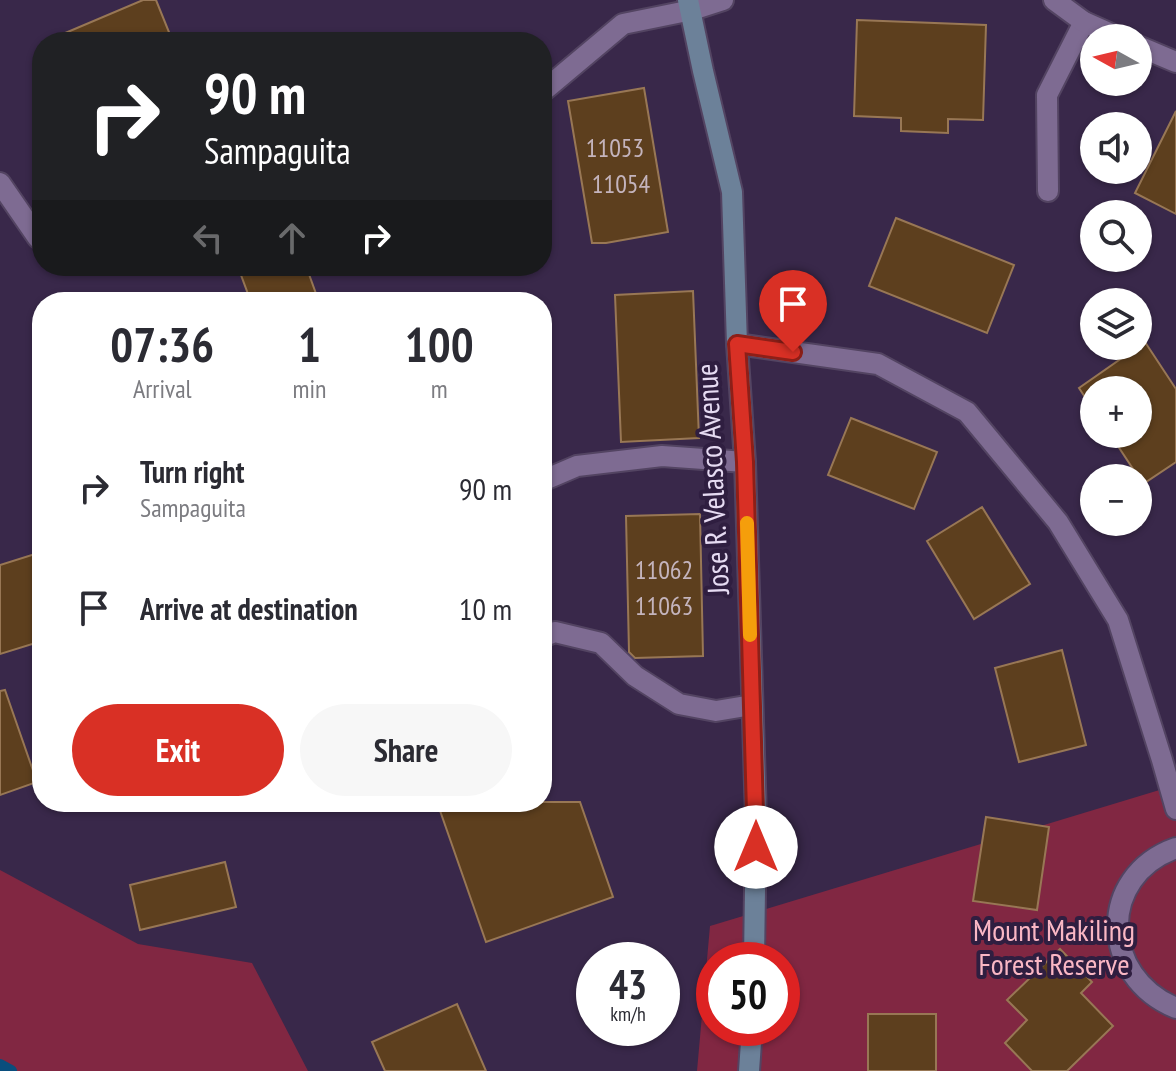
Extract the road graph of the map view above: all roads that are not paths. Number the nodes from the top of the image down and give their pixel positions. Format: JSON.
{"nodes":[{"id":1,"x":723,"y":0,"type":"edge"},
{"id":2,"x":1054,"y":0,"type":"edge"},
{"id":3,"x":690,"y":5,"type":"edge"},
{"id":4,"x":1084,"y":22,"type":"junction"},
{"id":5,"x":1088,"y":24,"type":"edge"},
{"id":6,"x":1152,"y":52,"type":"edge"},
{"id":7,"x":1176,"y":62,"type":"edge"},
{"id":8,"x":552,"y":84,"type":"edge"},
{"id":9,"x":0,"y":183,"type":"edge"},
{"id":10,"x":1048,"y":191,"type":"dead end"},
{"id":11,"x":32,"y":229,"type":"edge"},
{"id":12,"x":737,"y":344,"type":"junction"},
{"id":13,"x":745,"y":462,"type":"junction"},
{"id":14,"x":552,"y":477,"type":"edge"},
{"id":15,"x":552,"y":633,"type":"edge"},
{"id":16,"x":752,"y":705,"type":"junction"},
{"id":17,"x":1176,"y":809,"type":"edge"},
{"id":18,"x":1176,"y":848,"type":"edge"},
{"id":19,"x":754,"y":942,"type":"edge"},
{"id":20,"x":1176,"y":1008,"type":"edge"},
{"id":21,"x":751,"y":1046,"type":"edge"},
{"id":22,"x":749,"y":1071,"type":"edge"}],
"edges":[{"from":1,"to":3,"type":"street"},
{"from":2,"to":4,"type":"street"},
{"from":3,"to":8,"type":"street"},
{"from":3,"to":12,"type":"main road","name":"Jose R. Velasco Avenue"},
{"from":4,"to":5,"type":"street"},
{"from":4,"to":10,"type":"street"},
{"from":6,"to":7,"type":"street"},
{"from":9,"to":11,"type":"street"},
{"from":12,"to":13,"type":"main road","name":"Jose R. Velasco Avenue"},
{"from":12,"to":17,"type":"street"},
{"from":13,"to":14,"type":"street"},
{"from":13,"to":16,"type":"main road","name":"Jose R. Velasco Avenue"},
{"from":15,"to":16,"type":"street"},
{"from":16,"to":19,"type":"main road","name":"Jose R. Velasco Avenue"},
{"from":18,"to":20,"type":"street"},
{"from":21,"to":22,"type":"main road"}]}
